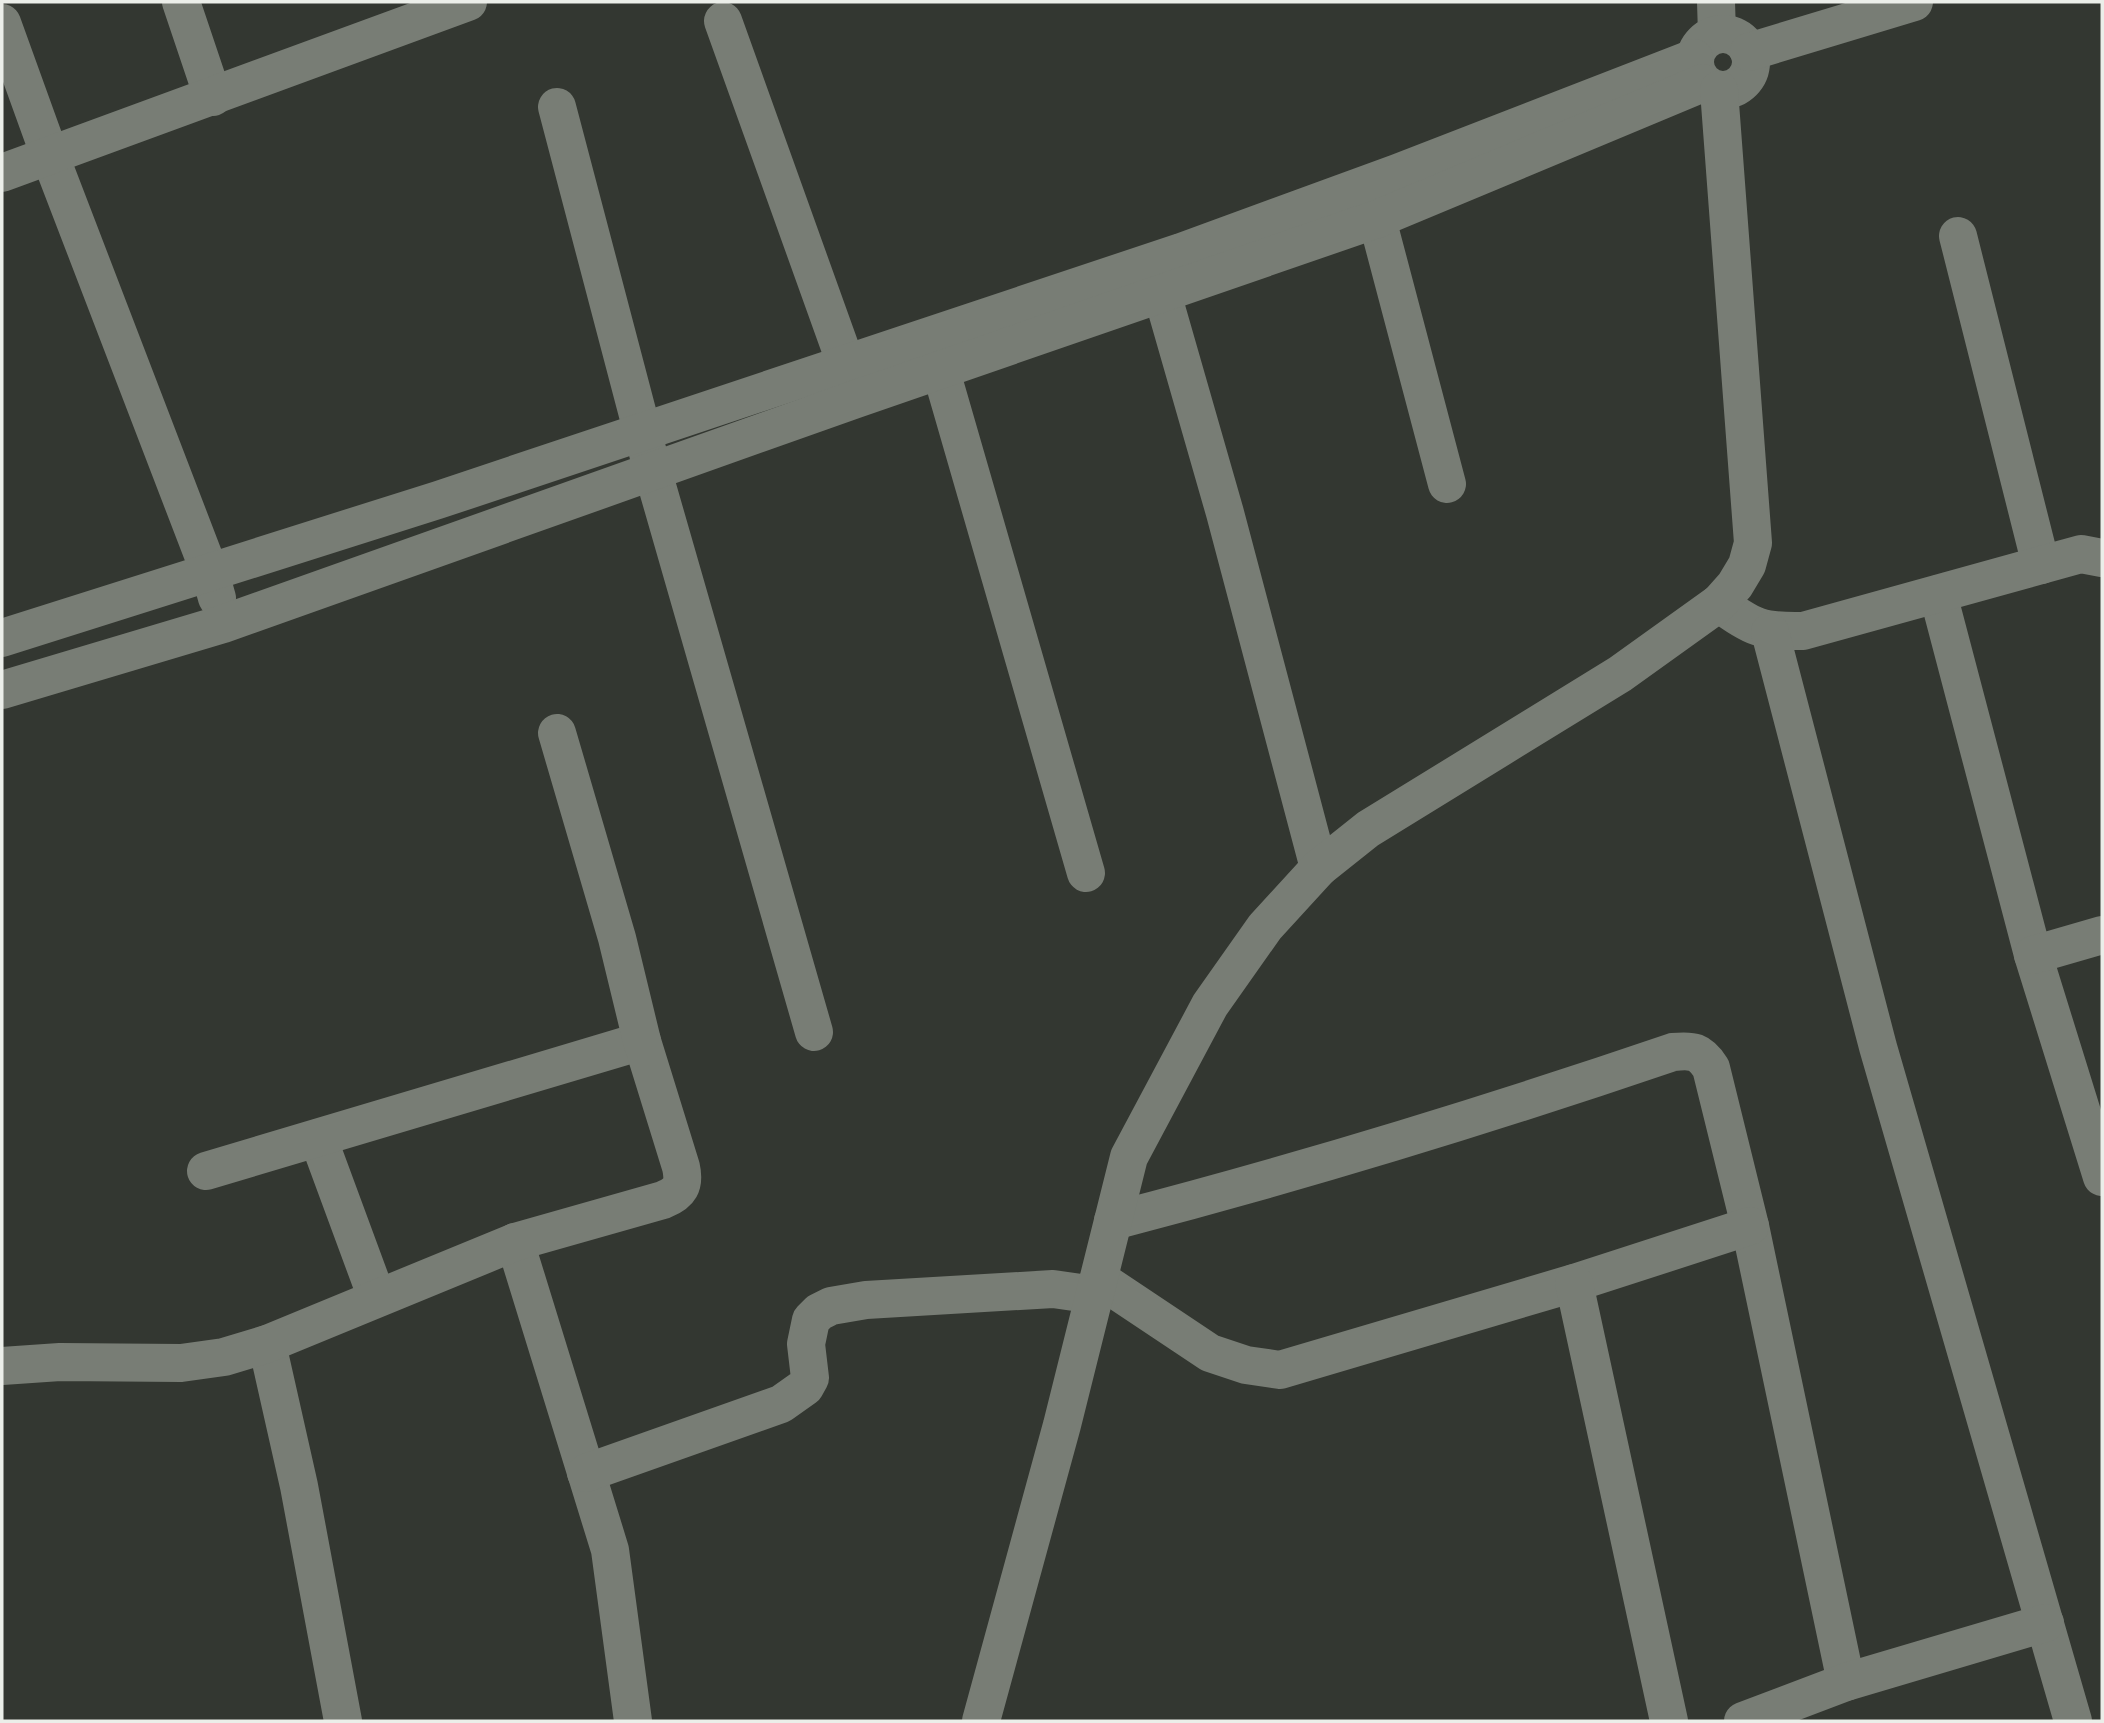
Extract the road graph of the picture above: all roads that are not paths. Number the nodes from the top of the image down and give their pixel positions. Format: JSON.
{"nodes":[{"id":1,"x":181,"y":2,"type":"edge"},
{"id":2,"x":468,"y":2,"type":"edge"},
{"id":3,"x":1914,"y":2,"type":"edge"},
{"id":4,"x":723,"y":21,"type":"dead end"},
{"id":5,"x":2,"y":23,"type":"edge"},
{"id":6,"x":1716,"y":53,"type":"edge"},
{"id":7,"x":213,"y":97,"type":"junction"},
{"id":8,"x":557,"y":107,"type":"dead end"},
{"id":9,"x":50,"y":156,"type":"junction"},
{"id":10,"x":2,"y":173,"type":"edge"},
{"id":11,"x":1377,"y":219,"type":"junction"},
{"id":12,"x":1958,"y":236,"type":"dead end"},
{"id":13,"x":1157,"y":277,"type":"junction"},
{"id":14,"x":936,"y":353,"type":"junction"},
{"id":15,"x":846,"y":364,"type":"junction"},
{"id":16,"x":643,"y":432,"type":"junction"},
{"id":17,"x":538,"y":467,"type":"junction"},
{"id":18,"x":653,"y":472,"type":"junction"},
{"id":19,"x":1447,"y":484,"type":"dead end"},
{"id":20,"x":547,"y":509,"type":"junction"},
{"id":21,"x":2102,"y":558,"type":"edge"},
{"id":22,"x":2041,"y":565,"type":"junction"},
{"id":23,"x":210,"y":573,"type":"junction"},
{"id":24,"x":1938,"y":594,"type":"junction"},
{"id":25,"x":1719,"y":603,"type":"junction"},
{"id":26,"x":223,"y":624,"type":"junction"},
{"id":27,"x":1770,"y":632,"type":"junction"},
{"id":28,"x":2,"y":638,"type":"edge"},
{"id":29,"x":2,"y":690,"type":"edge"},
{"id":30,"x":557,"y":733,"type":"dead end"},
{"id":31,"x":1319,"y":868,"type":"junction"},
{"id":32,"x":1086,"y":873,"type":"dead end"},
{"id":33,"x":2102,"y":935,"type":"edge"},
{"id":34,"x":2033,"y":956,"type":"junction"},
{"id":35,"x":814,"y":1032,"type":"dead end"},
{"id":36,"x":642,"y":1041,"type":"junction"},
{"id":37,"x":318,"y":1138,"type":"junction"},
{"id":38,"x":2101,"y":1167,"type":"edge"},
{"id":39,"x":206,"y":1171,"type":"dead end"},
{"id":40,"x":1113,"y":1221,"type":"junction"},
{"id":41,"x":1750,"y":1226,"type":"junction"},
{"id":42,"x":515,"y":1242,"type":"junction"},
{"id":43,"x":1574,"y":1283,"type":"junction"},
{"id":44,"x":1097,"y":1287,"type":"junction"},
{"id":45,"x":377,"y":1298,"type":"junction"},
{"id":46,"x":267,"y":1344,"type":"junction"},
{"id":47,"x":2,"y":1366,"type":"edge"},
{"id":48,"x":586,"y":1473,"type":"junction"},
{"id":49,"x":2045,"y":1623,"type":"junction"},
{"id":50,"x":1846,"y":1682,"type":"junction"},
{"id":51,"x":343,"y":1721,"type":"edge"},
{"id":52,"x":633,"y":1721,"type":"edge"},
{"id":53,"x":981,"y":1721,"type":"edge"},
{"id":54,"x":1669,"y":1721,"type":"edge"},
{"id":55,"x":1743,"y":1721,"type":"edge"},
{"id":56,"x":2073,"y":1721,"type":"edge"}],
"edges":[{"from":1,"to":7,"type":"street"},
{"from":2,"to":7,"type":"street"},
{"from":3,"to":6,"type":"street"},
{"from":4,"to":15,"type":"street"},
{"from":5,"to":9,"type":"street"},
{"from":6,"to":11,"type":"street"},
{"from":6,"to":13,"type":"street"},
{"from":6,"to":25,"type":"street"},
{"from":7,"to":9,"type":"street"},
{"from":8,"to":16,"type":"street"},
{"from":9,"to":10,"type":"street"},
{"from":9,"to":23,"type":"street"},
{"from":11,"to":13,"type":"street"},
{"from":11,"to":19,"type":"street"},
{"from":12,"to":22,"type":"street"},
{"from":13,"to":14,"type":"street"},
{"from":13,"to":31,"type":"street"},
{"from":14,"to":15,"type":"street"},
{"from":14,"to":18,"type":"street"},
{"from":14,"to":32,"type":"street"},
{"from":15,"to":16,"type":"street"},
{"from":16,"to":17,"type":"street"},
{"from":16,"to":18,"type":"street"},
{"from":17,"to":20,"type":"street"},
{"from":17,"to":23,"type":"street"},
{"from":18,"to":20,"type":"street"},
{"from":18,"to":35,"type":"street"},
{"from":20,"to":26,"type":"street"},
{"from":21,"to":22,"type":"street"},
{"from":22,"to":24,"type":"street"},
{"from":23,"to":26,"type":"street"},
{"from":23,"to":28,"type":"street"},
{"from":24,"to":27,"type":"street"},
{"from":24,"to":34,"type":"street"},
{"from":25,"to":27,"type":"street"},
{"from":25,"to":31,"type":"street"},
{"from":26,"to":29,"type":"street"},
{"from":27,"to":49,"type":"street"},
{"from":30,"to":36,"type":"street"},
{"from":31,"to":40,"type":"street"},
{"from":33,"to":34,"type":"street"},
{"from":34,"to":38,"type":"street"},
{"from":36,"to":37,"type":"street"},
{"from":36,"to":42,"type":"street"},
{"from":37,"to":39,"type":"street"},
{"from":37,"to":45,"type":"street"},
{"from":40,"to":41,"type":"street"},
{"from":40,"to":44,"type":"street"},
{"from":41,"to":43,"type":"street"},
{"from":41,"to":50,"type":"street"},
{"from":42,"to":45,"type":"street"},
{"from":42,"to":48,"type":"street"},
{"from":43,"to":44,"type":"street"},
{"from":43,"to":54,"type":"street"},
{"from":44,"to":48,"type":"street"},
{"from":44,"to":53,"type":"street"},
{"from":45,"to":46,"type":"street"},
{"from":46,"to":47,"type":"street"},
{"from":46,"to":51,"type":"street"},
{"from":48,"to":52,"type":"street"},
{"from":49,"to":50,"type":"street"},
{"from":49,"to":56,"type":"street"},
{"from":50,"to":55,"type":"street"}]}
